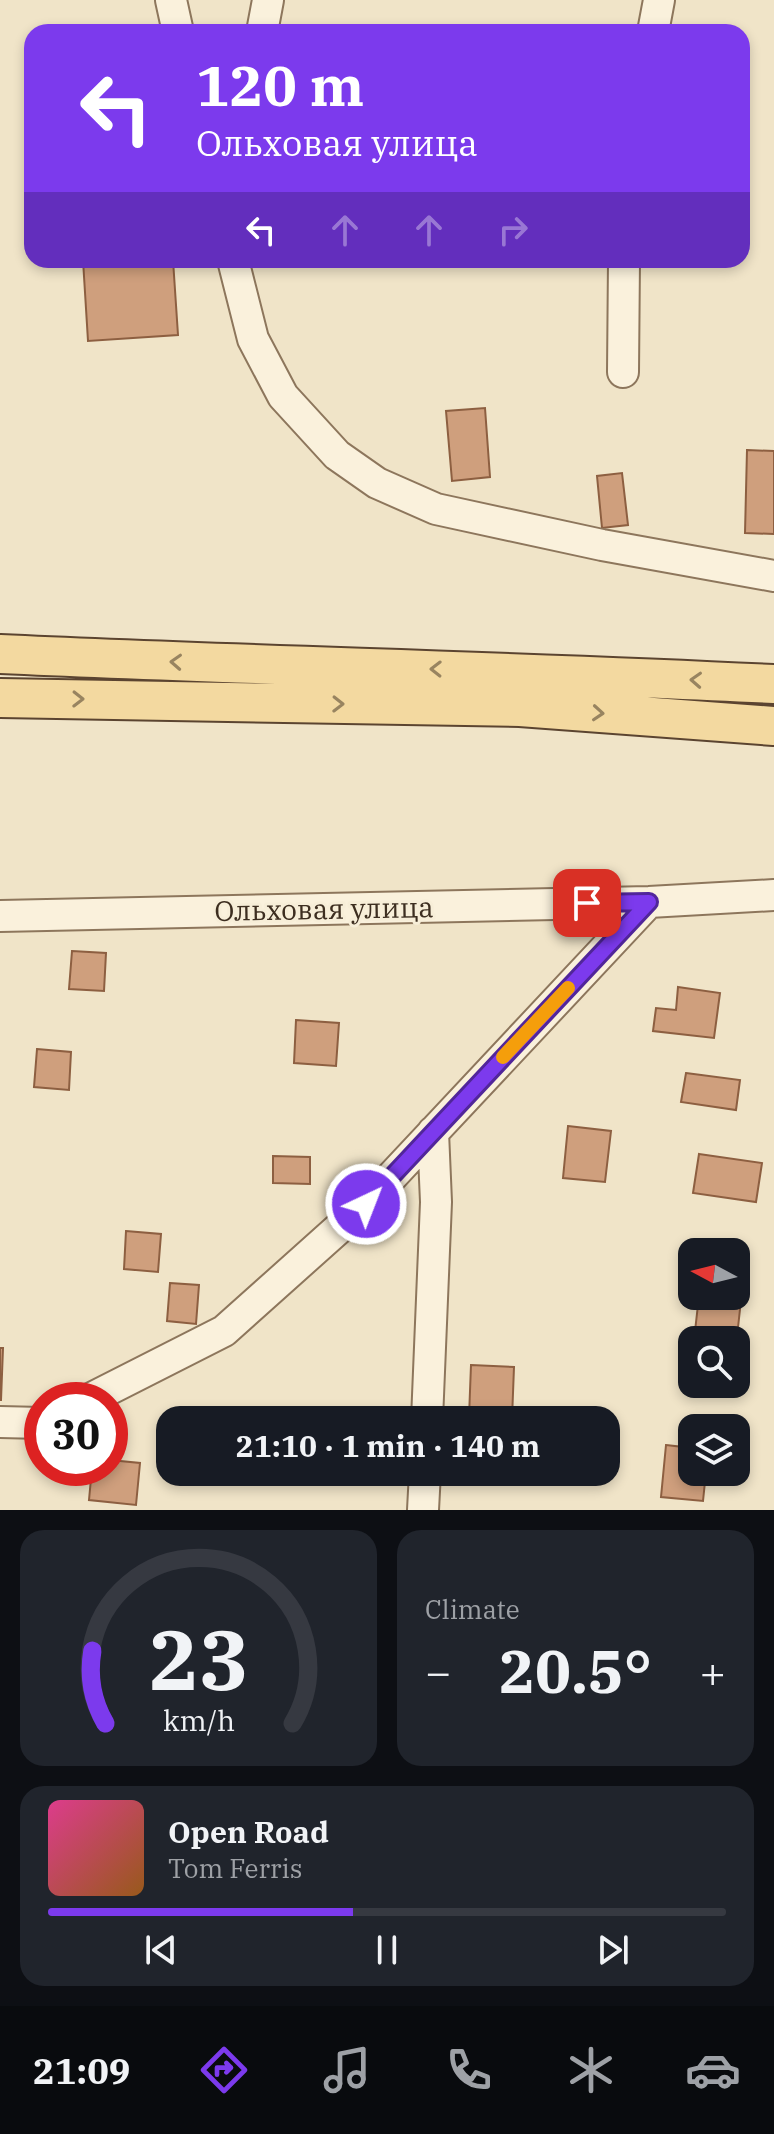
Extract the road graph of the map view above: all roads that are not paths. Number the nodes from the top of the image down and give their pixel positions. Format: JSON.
{"nodes":[{"id":1,"x":171,"y":0,"type":"edge"},
{"id":2,"x":268,"y":0,"type":"edge"},
{"id":3,"x":659,"y":0,"type":"edge"},
{"id":4,"x":176,"y":24,"type":"edge"},
{"id":5,"x":264,"y":24,"type":"edge"},
{"id":6,"x":654,"y":24,"type":"edge"},
{"id":7,"x":235,"y":268,"type":"edge"},
{"id":8,"x":624,"y":268,"type":"edge"},
{"id":9,"x":623,"y":372,"type":"dead end"},
{"id":10,"x":774,"y":576,"type":"edge"},
{"id":11,"x":0,"y":654,"type":"edge"},
{"id":12,"x":774,"y":684,"type":"edge"},
{"id":13,"x":0,"y":698,"type":"edge"},
{"id":14,"x":774,"y":726,"type":"edge"},
{"id":15,"x":774,"y":895,"type":"edge"},
{"id":16,"x":649,"y":902,"type":"junction"},
{"id":17,"x":0,"y":916,"type":"edge"},
{"id":18,"x":433,"y":1132,"type":"junction"},
{"id":19,"x":123,"y":1382,"type":"edge"},
{"id":20,"x":428,"y":1406,"type":"edge"},
{"id":21,"x":0,"y":1422,"type":"edge"},
{"id":22,"x":24,"y":1423,"type":"edge"},
{"id":23,"x":424,"y":1486,"type":"edge"},
{"id":24,"x":423,"y":1510,"type":"edge"}],
"edges":[{"from":1,"to":4,"type":"street"},
{"from":2,"to":5,"type":"street"},
{"from":3,"to":6,"type":"street"},
{"from":7,"to":10,"type":"street"},
{"from":8,"to":9,"type":"street"},
{"from":12,"to":11,"type":"main road","one_way":true},
{"from":13,"to":14,"type":"main road","one_way":true},
{"from":15,"to":16,"type":"street","name":"Ольховая улица"},
{"from":16,"to":17,"type":"street","name":"Ольховая улица"},
{"from":16,"to":18,"type":"street"},
{"from":18,"to":19,"type":"street"},
{"from":18,"to":20,"type":"street"},
{"from":21,"to":22,"type":"street"},
{"from":23,"to":24,"type":"street"}]}
